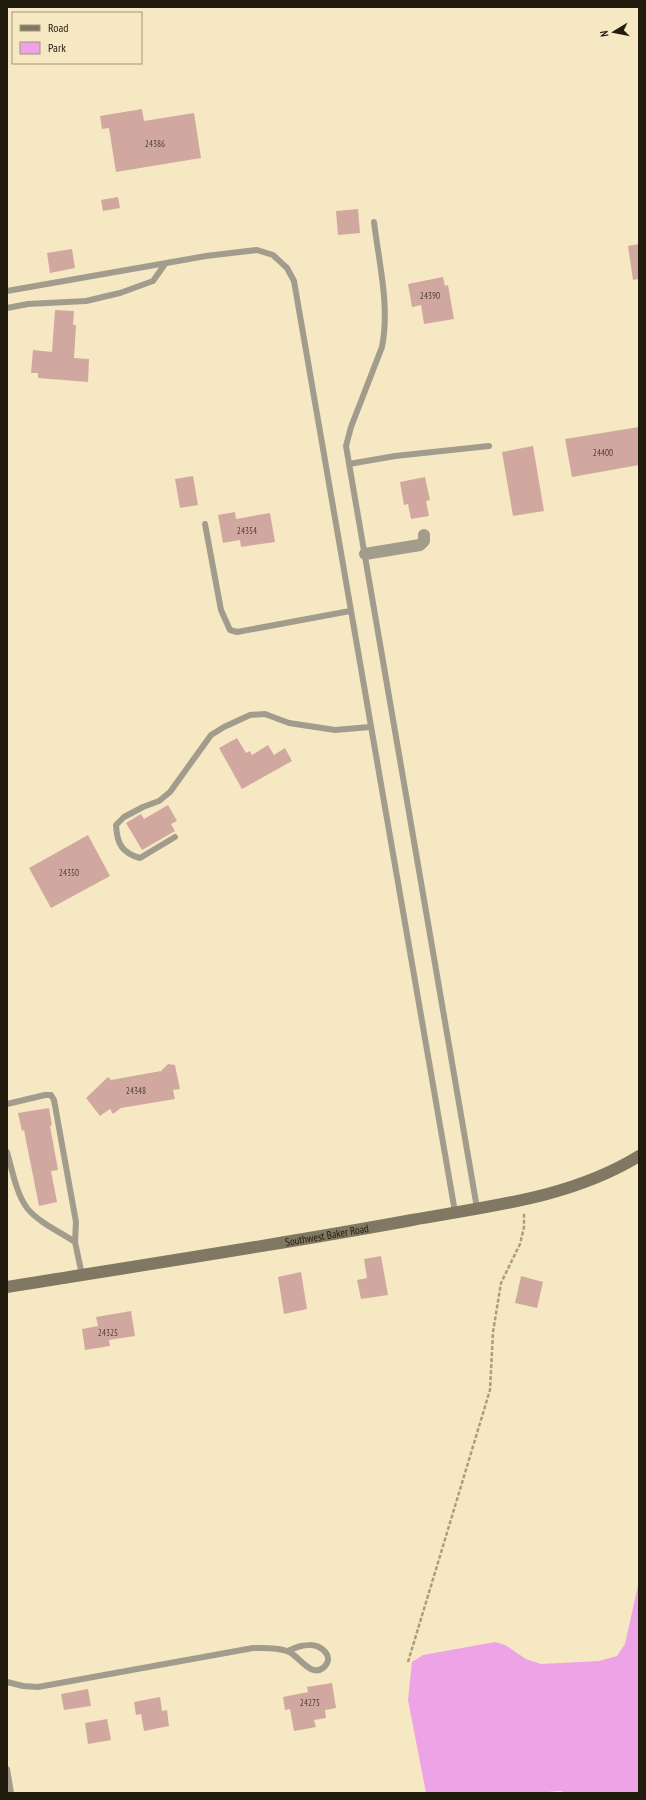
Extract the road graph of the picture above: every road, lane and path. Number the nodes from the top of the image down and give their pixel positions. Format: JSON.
{"nodes":[{"id":1,"x":374,"y":222,"type":"dead end"},
{"id":2,"x":165,"y":264,"type":"junction"},
{"id":3,"x":7,"y":291,"type":"edge"},
{"id":4,"x":7,"y":308,"type":"edge"},
{"id":5,"x":489,"y":446,"type":"dead end"},
{"id":6,"x":349,"y":464,"type":"junction"},
{"id":7,"x":205,"y":524,"type":"dead end"},
{"id":8,"x":424,"y":535,"type":"dead end"},
{"id":9,"x":365,"y":554,"type":"junction"},
{"id":10,"x":350,"y":611,"type":"junction"},
{"id":11,"x":370,"y":726,"type":"junction"},
{"id":12,"x":175,"y":837,"type":"dead end"},
{"id":13,"x":7,"y":1104,"type":"edge"},
{"id":14,"x":7,"y":1152,"type":"edge"},
{"id":15,"x":639,"y":1156,"type":"edge"},
{"id":16,"x":522,"y":1200,"type":"junction"},
{"id":17,"x":477,"y":1208,"type":"junction"},
{"id":18,"x":455,"y":1212,"type":"junction"},
{"id":19,"x":75,"y":1242,"type":"junction"},
{"id":20,"x":82,"y":1275,"type":"junction"},
{"id":21,"x":7,"y":1287,"type":"edge"},
{"id":22,"x":288,"y":1651,"type":"junction"},
{"id":23,"x":408,"y":1662,"type":"dead end"},
{"id":24,"x":7,"y":1682,"type":"edge"},
{"id":25,"x":7,"y":1769,"type":"edge"},
{"id":26,"x":11,"y":1793,"type":"edge"}],
"edges":[{"from":1,"to":6,"type":"lane"},
{"from":2,"to":3,"type":"lane"},
{"from":2,"to":4,"type":"lane"},
{"from":2,"to":10,"type":"lane"},
{"from":5,"to":6,"type":"lane"},
{"from":6,"to":9,"type":"lane"},
{"from":7,"to":10,"type":"lane"},
{"from":8,"to":9,"type":"street"},
{"from":9,"to":17,"type":"lane"},
{"from":10,"to":11,"type":"lane"},
{"from":11,"to":12,"type":"lane"},
{"from":11,"to":18,"type":"lane"},
{"from":13,"to":19,"type":"lane"},
{"from":14,"to":19,"type":"lane"},
{"from":15,"to":16,"type":"main road","name":"Southwest Baker Road"},
{"from":16,"to":17,"type":"main road","name":"Southwest Baker Road"},
{"from":16,"to":23,"type":"path"},
{"from":17,"to":18,"type":"main road","name":"Southwest Baker Road"},
{"from":18,"to":20,"type":"main road","name":"Southwest Baker Road"},
{"from":19,"to":20,"type":"lane"},
{"from":20,"to":21,"type":"main road","name":"Southwest Baker Road"},
{"from":22,"to":22,"type":"lane"},
{"from":22,"to":24,"type":"lane"},
{"from":25,"to":26,"type":"lane"}]}
